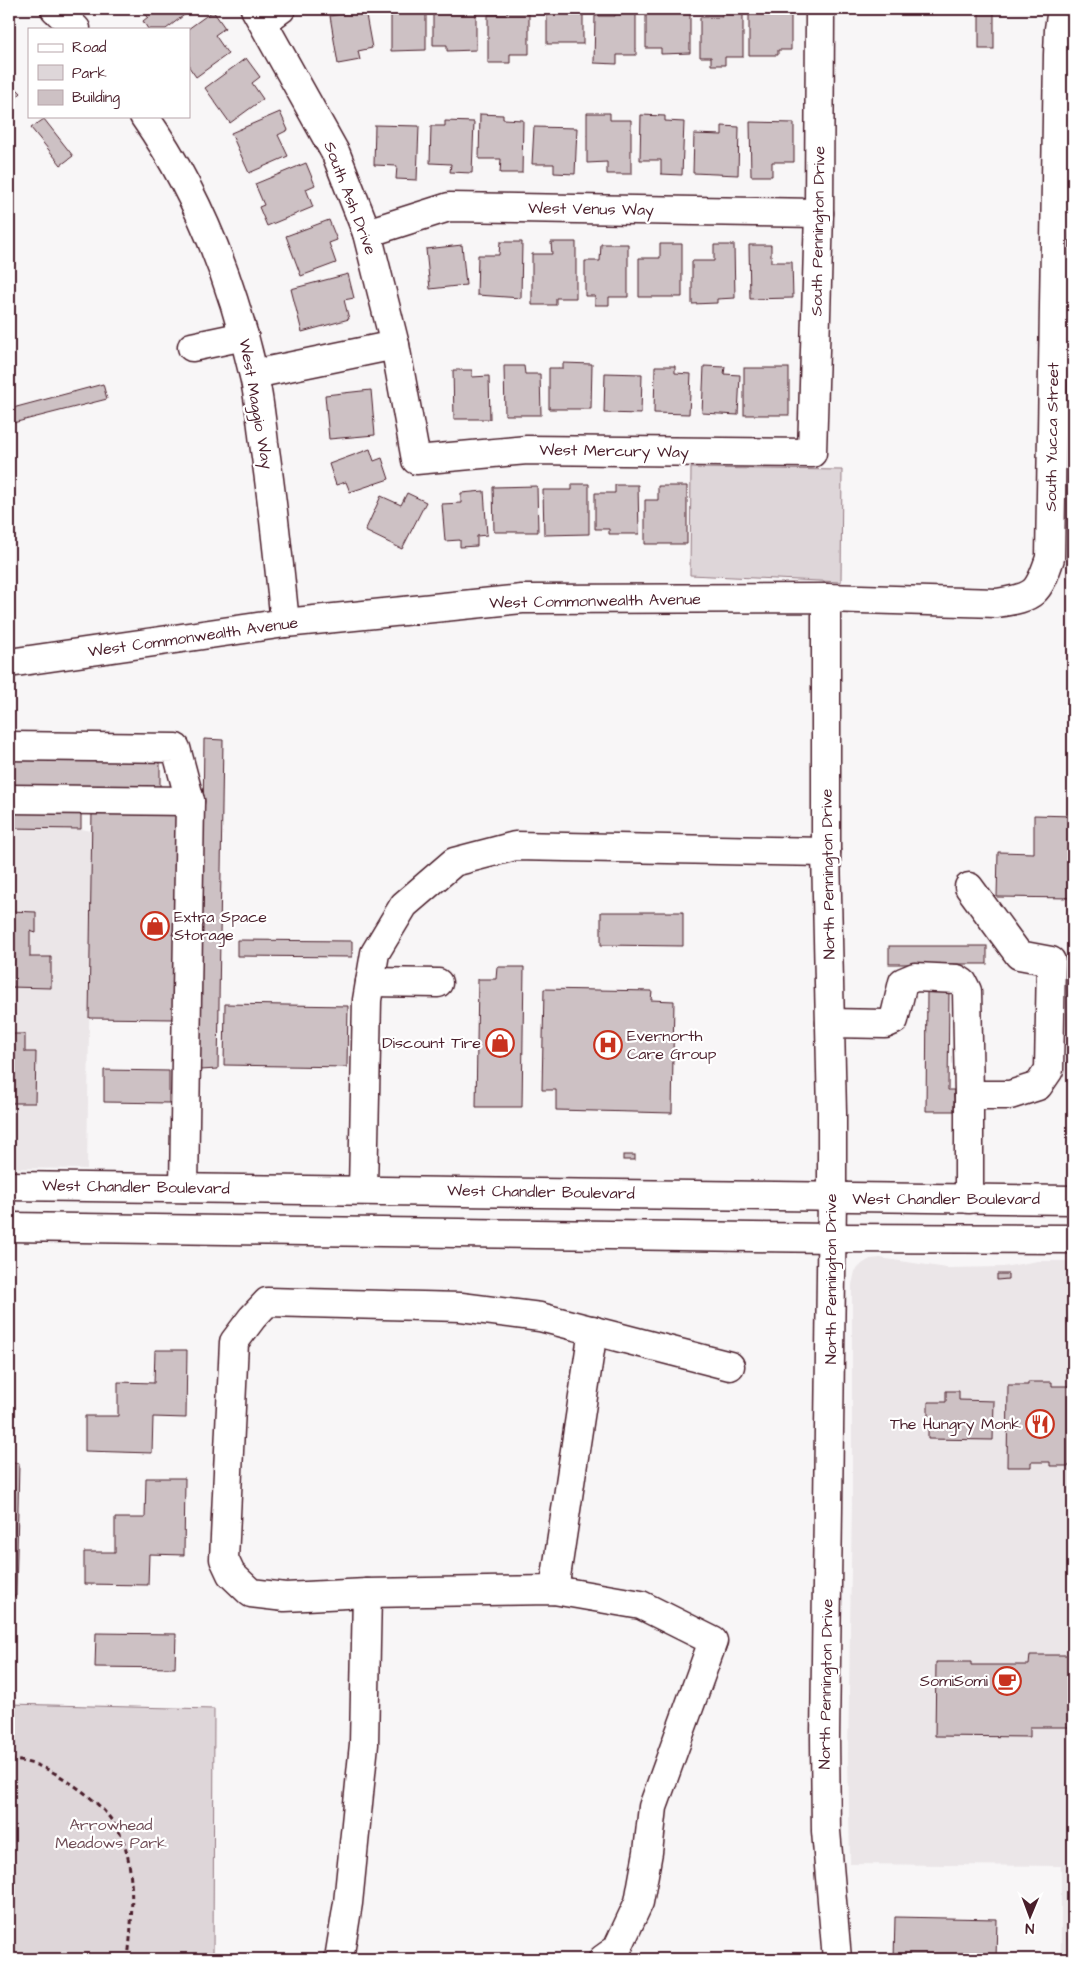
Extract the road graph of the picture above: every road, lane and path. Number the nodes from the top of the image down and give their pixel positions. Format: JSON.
{"nodes":[{"id":1,"x":55,"y":9,"type":"edge"},
{"id":2,"x":820,"y":9,"type":"edge"},
{"id":3,"x":1062,"y":9,"type":"edge"},
{"id":4,"x":266,"y":13,"type":"edge"},
{"id":5,"x":75,"y":28,"type":"edge"},
{"id":6,"x":145,"y":118,"type":"edge"},
{"id":7,"x":819,"y":213,"type":"junction"},
{"id":8,"x":367,"y":233,"type":"junction"},
{"id":9,"x":244,"y":336,"type":"junction"},
{"id":10,"x":395,"y":346,"type":"junction"},
{"id":11,"x":192,"y":347,"type":"dead end"},
{"id":12,"x":254,"y":374,"type":"junction"},
{"id":13,"x":812,"y":453,"type":"joint"},
{"id":14,"x":416,"y":460,"type":"joint"},
{"id":15,"x":1034,"y":592,"type":"joint"},
{"id":16,"x":826,"y":598,"type":"junction"},
{"id":17,"x":285,"y":623,"type":"junction"},
{"id":18,"x":9,"y":663,"type":"edge"},
{"id":19,"x":9,"y":746,"type":"edge"},
{"id":20,"x":9,"y":799,"type":"edge"},
{"id":21,"x":190,"y":801,"type":"junction"},
{"id":22,"x":826,"y":852,"type":"junction"},
{"id":23,"x":969,"y":886,"type":"dead end"},
{"id":24,"x":370,"y":982,"type":"junction"},
{"id":25,"x":438,"y":983,"type":"dead end"},
{"id":26,"x":830,"y":1023,"type":"junction"},
{"id":27,"x":969,"y":1095,"type":"junction"},
{"id":28,"x":9,"y":1186,"type":"edge"},
{"id":29,"x":184,"y":1188,"type":"junction"},
{"id":30,"x":363,"y":1189,"type":"junction"},
{"id":31,"x":832,"y":1198,"type":"junction"},
{"id":32,"x":969,"y":1199,"type":"junction"},
{"id":33,"x":1073,"y":1200,"type":"edge"},
{"id":34,"x":9,"y":1227,"type":"edge"},
{"id":35,"x":832,"y":1238,"type":"junction"},
{"id":36,"x":1073,"y":1239,"type":"edge"},
{"id":37,"x":593,"y":1330,"type":"junction"},
{"id":38,"x":730,"y":1366,"type":"dead end"},
{"id":39,"x":554,"y":1590,"type":"junction"},
{"id":40,"x":367,"y":1594,"type":"junction"},
{"id":41,"x":9,"y":1760,"type":"edge"},
{"id":42,"x":128,"y":1959,"type":"edge"},
{"id":43,"x":339,"y":1959,"type":"edge"},
{"id":44,"x":603,"y":1959,"type":"edge"},
{"id":45,"x":837,"y":1959,"type":"edge"}],
"edges":[{"from":1,"to":5,"type":"street"},
{"from":2,"to":7,"type":"street","name":"South Pennington Drive"},
{"from":3,"to":15,"type":"street","name":"South Yucca Street"},
{"from":4,"to":8,"type":"street","name":"South Ash Drive"},
{"from":6,"to":9,"type":"street","name":"West Maggio Way"},
{"from":7,"to":8,"type":"street","name":"West Venus Way"},
{"from":7,"to":13,"type":"street","name":"South Pennington Drive"},
{"from":8,"to":10,"type":"street","name":"South Ash Drive"},
{"from":9,"to":11,"type":"street"},
{"from":9,"to":12,"type":"street","name":"West Maggio Way"},
{"from":10,"to":12,"type":"street"},
{"from":10,"to":14,"type":"street","name":"South Ash Drive"},
{"from":12,"to":17,"type":"street","name":"West Maggio Way"},
{"from":13,"to":14,"type":"street","name":"West Mercury Way"},
{"from":15,"to":16,"type":"street","name":"West Commonwealth Avenue"},
{"from":16,"to":17,"type":"street","name":"West Commonwealth Avenue"},
{"from":16,"to":22,"type":"street","name":"North Pennington Drive"},
{"from":17,"to":18,"type":"street","name":"West Commonwealth Avenue"},
{"from":19,"to":21,"type":"street"},
{"from":20,"to":21,"type":"street"},
{"from":21,"to":29,"type":"street"},
{"from":22,"to":24,"type":"street"},
{"from":22,"to":26,"type":"street","name":"North Pennington Drive"},
{"from":23,"to":27,"type":"street"},
{"from":24,"to":25,"type":"street"},
{"from":24,"to":30,"type":"street"},
{"from":26,"to":27,"type":"street"},
{"from":26,"to":31,"type":"street","name":"North Pennington Drive"},
{"from":27,"to":32,"type":"street"},
{"from":28,"to":29,"type":"street","name":"West Chandler Boulevard"},
{"from":29,"to":30,"type":"street","name":"West Chandler Boulevard"},
{"from":30,"to":31,"type":"street","name":"West Chandler Boulevard"},
{"from":31,"to":32,"type":"street","name":"West Chandler Boulevard"},
{"from":31,"to":35,"type":"street","name":"North Pennington Drive"},
{"from":32,"to":33,"type":"street","name":"West Chandler Boulevard"},
{"from":34,"to":35,"type":"street"},
{"from":35,"to":36,"type":"street"},
{"from":35,"to":45,"type":"street","name":"North Pennington Drive"},
{"from":37,"to":38,"type":"street"},
{"from":37,"to":39,"type":"street"},
{"from":37,"to":40,"type":"street"},
{"from":39,"to":40,"type":"street"},
{"from":39,"to":44,"type":"street"},
{"from":40,"to":43,"type":"street"},
{"from":41,"to":42,"type":"path"}]}
